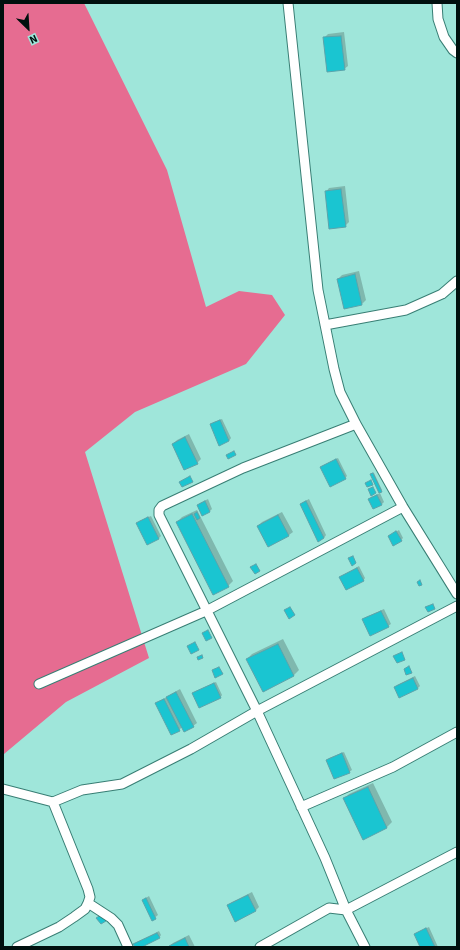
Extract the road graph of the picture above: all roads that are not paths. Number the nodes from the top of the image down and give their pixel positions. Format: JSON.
{"nodes":[{"id":1,"x":288,"y":3,"type":"edge"},
{"id":2,"x":437,"y":3,"type":"edge"},
{"id":3,"x":457,"y":53,"type":"edge"},
{"id":4,"x":457,"y":281,"type":"edge"},
{"id":5,"x":325,"y":324,"type":"junction"},
{"id":6,"x":356,"y":424,"type":"junction"},
{"id":7,"x":403,"y":507,"type":"junction"},
{"id":8,"x":457,"y":594,"type":"edge"},
{"id":9,"x":457,"y":606,"type":"edge"},
{"id":10,"x":206,"y":612,"type":"junction"},
{"id":11,"x":39,"y":684,"type":"dead end"},
{"id":12,"x":257,"y":711,"type":"junction"},
{"id":13,"x":457,"y":732,"type":"edge"},
{"id":14,"x":3,"y":789,"type":"edge"},
{"id":15,"x":53,"y":802,"type":"junction"},
{"id":16,"x":301,"y":807,"type":"junction"},
{"id":17,"x":457,"y":852,"type":"edge"},
{"id":18,"x":88,"y":903,"type":"junction"},
{"id":19,"x":346,"y":910,"type":"junction"},
{"id":20,"x":17,"y":947,"type":"edge"},
{"id":21,"x":128,"y":947,"type":"edge"},
{"id":22,"x":260,"y":947,"type":"edge"},
{"id":23,"x":365,"y":947,"type":"edge"}],
"edges":[{"from":1,"to":5,"type":"street"},
{"from":2,"to":3,"type":"street"},
{"from":4,"to":5,"type":"street"},
{"from":5,"to":6,"type":"street"},
{"from":6,"to":7,"type":"street"},
{"from":6,"to":10,"type":"street"},
{"from":7,"to":8,"type":"street"},
{"from":7,"to":10,"type":"street"},
{"from":9,"to":12,"type":"street"},
{"from":10,"to":11,"type":"street"},
{"from":10,"to":12,"type":"street"},
{"from":12,"to":15,"type":"street"},
{"from":12,"to":16,"type":"street"},
{"from":13,"to":16,"type":"street"},
{"from":14,"to":15,"type":"street"},
{"from":15,"to":18,"type":"street"},
{"from":16,"to":19,"type":"street"},
{"from":17,"to":19,"type":"street"},
{"from":18,"to":20,"type":"street"},
{"from":18,"to":21,"type":"street"},
{"from":19,"to":22,"type":"street"},
{"from":19,"to":23,"type":"street"}]}
